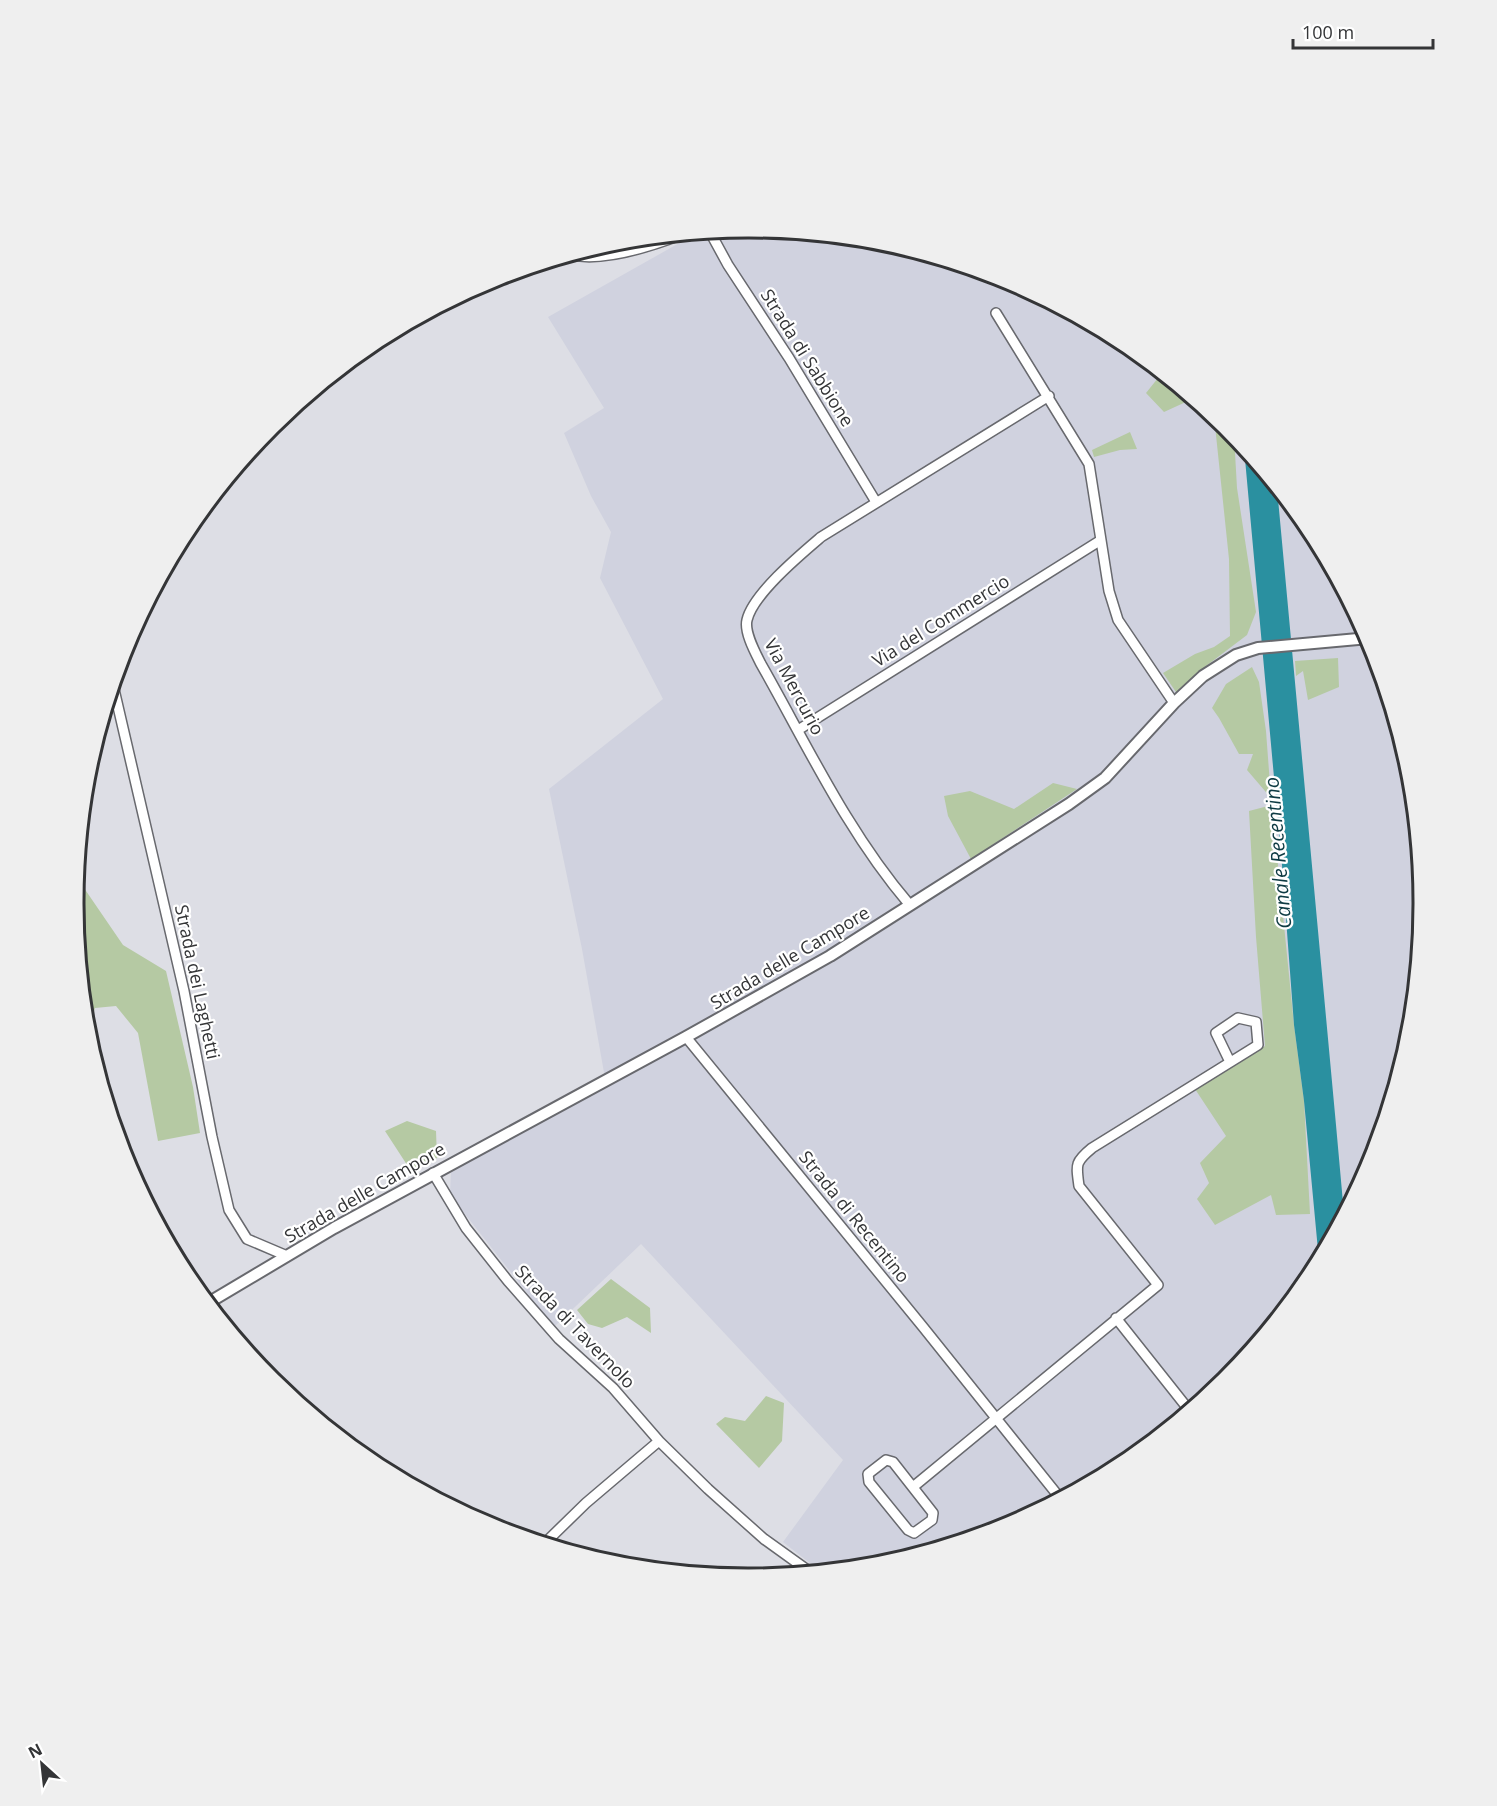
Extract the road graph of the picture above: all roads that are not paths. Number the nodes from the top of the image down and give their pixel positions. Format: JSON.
{"nodes":[{"id":1,"x":714,"y":240,"type":"edge"},
{"id":2,"x":656,"y":245,"type":"edge"},
{"id":3,"x":605,"y":254,"type":"edge"},
{"id":4,"x":996,"y":312,"type":"dead end"},
{"id":5,"x":1049,"y":396,"type":"junction"},
{"id":6,"x":876,"y":502,"type":"junction"},
{"id":7,"x":1101,"y":540,"type":"junction"},
{"id":8,"x":1358,"y":639,"type":"edge"},
{"id":9,"x":116,"y":699,"type":"edge"},
{"id":10,"x":1174,"y":703,"type":"junction"},
{"id":11,"x":798,"y":730,"type":"junction"},
{"id":12,"x":909,"y":904,"type":"junction"},
{"id":13,"x":686,"y":1037,"type":"junction"},
{"id":14,"x":1230,"y":1062,"type":"junction"},
{"id":15,"x":433,"y":1173,"type":"junction"},
{"id":16,"x":287,"y":1256,"type":"junction"},
{"id":17,"x":215,"y":1299,"type":"edge"},
{"id":18,"x":1116,"y":1318,"type":"junction"},
{"id":19,"x":1185,"y":1404,"type":"edge"},
{"id":20,"x":996,"y":1418,"type":"junction"},
{"id":21,"x":658,"y":1441,"type":"junction"},
{"id":22,"x":913,"y":1487,"type":"junction"},
{"id":23,"x":1055,"y":1492,"type":"edge"},
{"id":24,"x":551,"y":1537,"type":"edge"},
{"id":25,"x":801,"y":1565,"type":"edge"}],
"edges":[{"from":1,"to":6,"type":"street","name":"Strada di Sabbione"},
{"from":2,"to":3,"type":"street"},
{"from":4,"to":5,"type":"street"},
{"from":5,"to":6,"type":"street","name":"Via Mercurio"},
{"from":5,"to":7,"type":"street"},
{"from":6,"to":11,"type":"street","name":"Via Mercurio"},
{"from":7,"to":10,"type":"street"},
{"from":7,"to":11,"type":"street","name":"Via del Commercio"},
{"from":8,"to":10,"type":"street","name":"Strada delle Campore"},
{"from":9,"to":16,"type":"street","name":"Strada dei Laghetti"},
{"from":10,"to":12,"type":"street","name":"Strada delle Campore"},
{"from":11,"to":12,"type":"street","name":"Via Mercurio"},
{"from":12,"to":13,"type":"street","name":"Strada delle Campore"},
{"from":13,"to":15,"type":"street","name":"Strada delle Campore"},
{"from":13,"to":20,"type":"street","name":"Strada di Recentino"},
{"from":14,"to":14,"type":"street"},
{"from":14,"to":18,"type":"street"},
{"from":15,"to":16,"type":"street","name":"Strada delle Campore"},
{"from":15,"to":21,"type":"street","name":"Strada di Tavernolo"},
{"from":16,"to":17,"type":"street","name":"Strada delle Campore"},
{"from":18,"to":19,"type":"street"},
{"from":18,"to":20,"type":"street"},
{"from":20,"to":22,"type":"street"},
{"from":20,"to":23,"type":"street","name":"Strada di Recentino"},
{"from":21,"to":24,"type":"street"},
{"from":21,"to":25,"type":"street","name":"Strada di Tavernolo"},
{"from":22,"to":22,"type":"street"}]}
